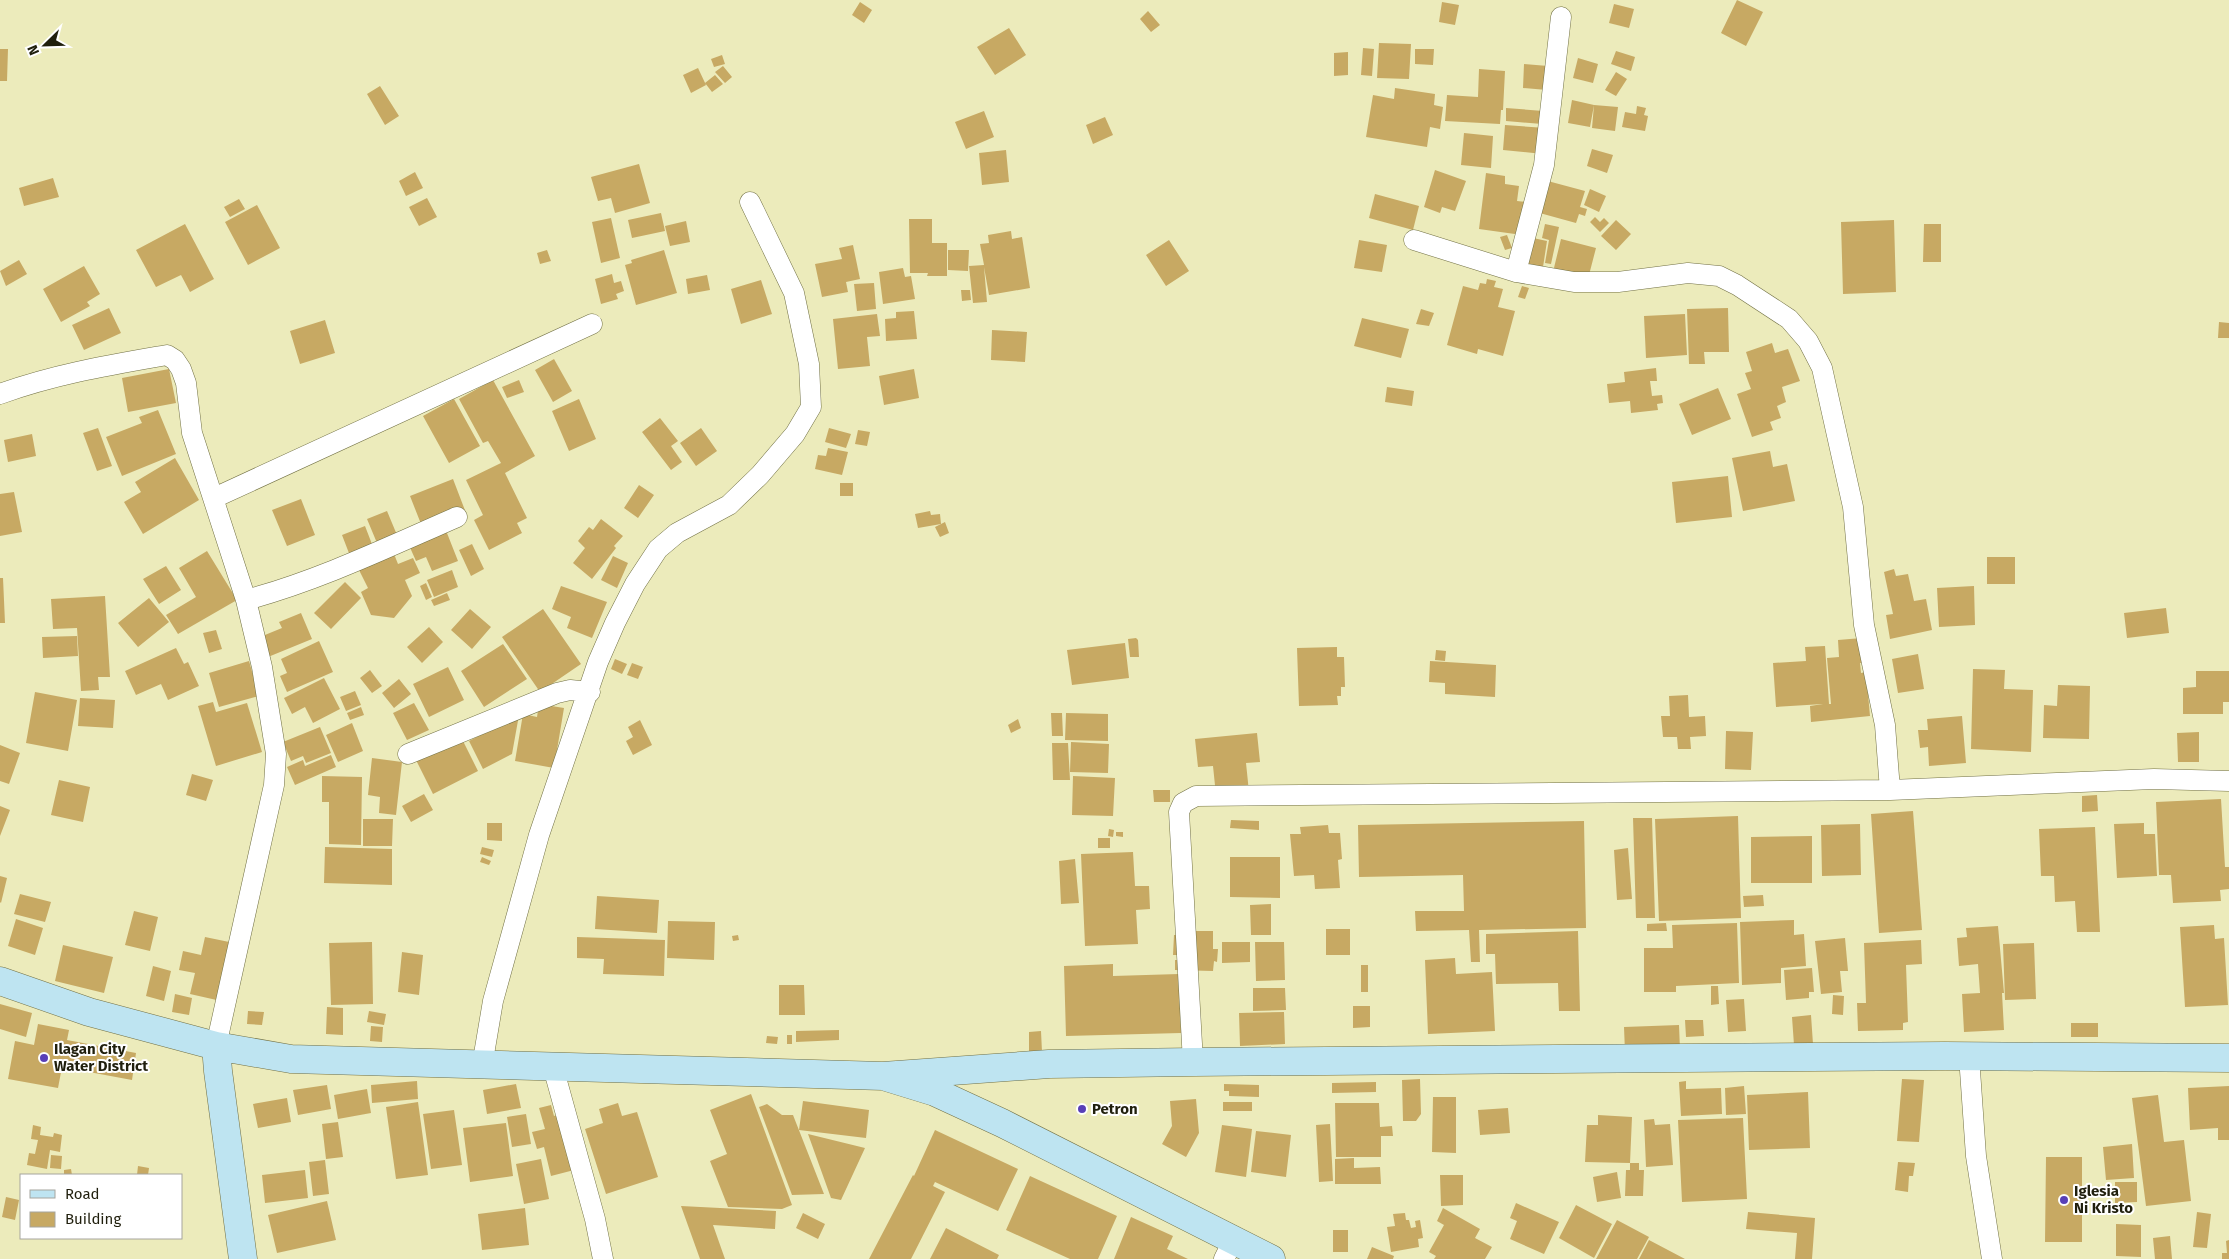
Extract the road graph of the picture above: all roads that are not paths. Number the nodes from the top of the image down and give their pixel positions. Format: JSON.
{"nodes":[{"id":1,"x":1561,"y":17,"type":"dead end"},
{"id":2,"x":750,"y":202,"type":"dead end"},
{"id":3,"x":1414,"y":240,"type":"dead end"},
{"id":4,"x":1516,"y":272,"type":"junction"},
{"id":5,"x":592,"y":324,"type":"dead end"},
{"id":6,"x":0,"y":394,"type":"edge"},
{"id":7,"x":214,"y":498,"type":"junction"},
{"id":8,"x":457,"y":517,"type":"dead end"},
{"id":9,"x":246,"y":600,"type":"junction"},
{"id":10,"x":590,"y":692,"type":"junction"},
{"id":11,"x":408,"y":754,"type":"dead end"},
{"id":12,"x":2229,"y":781,"type":"edge"},
{"id":13,"x":1890,"y":790,"type":"junction"},
{"id":14,"x":0,"y":982,"type":"edge"},
{"id":15,"x":216,"y":1046,"type":"junction"},
{"id":16,"x":1969,"y":1056,"type":"junction"},
{"id":17,"x":2229,"y":1058,"type":"edge"},
{"id":18,"x":1193,"y":1062,"type":"junction"},
{"id":19,"x":482,"y":1066,"type":"junction"},
{"id":20,"x":553,"y":1067,"type":"junction"},
{"id":21,"x":883,"y":1076,"type":"junction"},
{"id":22,"x":1229,"y":1249,"type":"edge"},
{"id":23,"x":243,"y":1259,"type":"edge"},
{"id":24,"x":603,"y":1259,"type":"edge"},
{"id":25,"x":1271,"y":1259,"type":"edge"},
{"id":26,"x":1992,"y":1259,"type":"edge"}],
"edges":[{"from":1,"to":4,"type":"street"},
{"from":2,"to":10,"type":"street"},
{"from":3,"to":4,"type":"street"},
{"from":4,"to":13,"type":"street"},
{"from":5,"to":7,"type":"street"},
{"from":6,"to":7,"type":"street"},
{"from":7,"to":9,"type":"street"},
{"from":8,"to":9,"type":"street"},
{"from":9,"to":15,"type":"street"},
{"from":10,"to":11,"type":"street"},
{"from":10,"to":19,"type":"street"},
{"from":12,"to":13,"type":"street"},
{"from":13,"to":18,"type":"street"},
{"from":14,"to":15,"type":"main road"},
{"from":15,"to":19,"type":"main road"},
{"from":15,"to":23,"type":"main road"},
{"from":16,"to":17,"type":"main road"},
{"from":16,"to":18,"type":"main road"},
{"from":16,"to":26,"type":"street"},
{"from":18,"to":21,"type":"main road"},
{"from":19,"to":20,"type":"main road"},
{"from":20,"to":21,"type":"main road"},
{"from":20,"to":24,"type":"street"},
{"from":21,"to":22,"type":"main road"},
{"from":22,"to":25,"type":"main road"}]}
